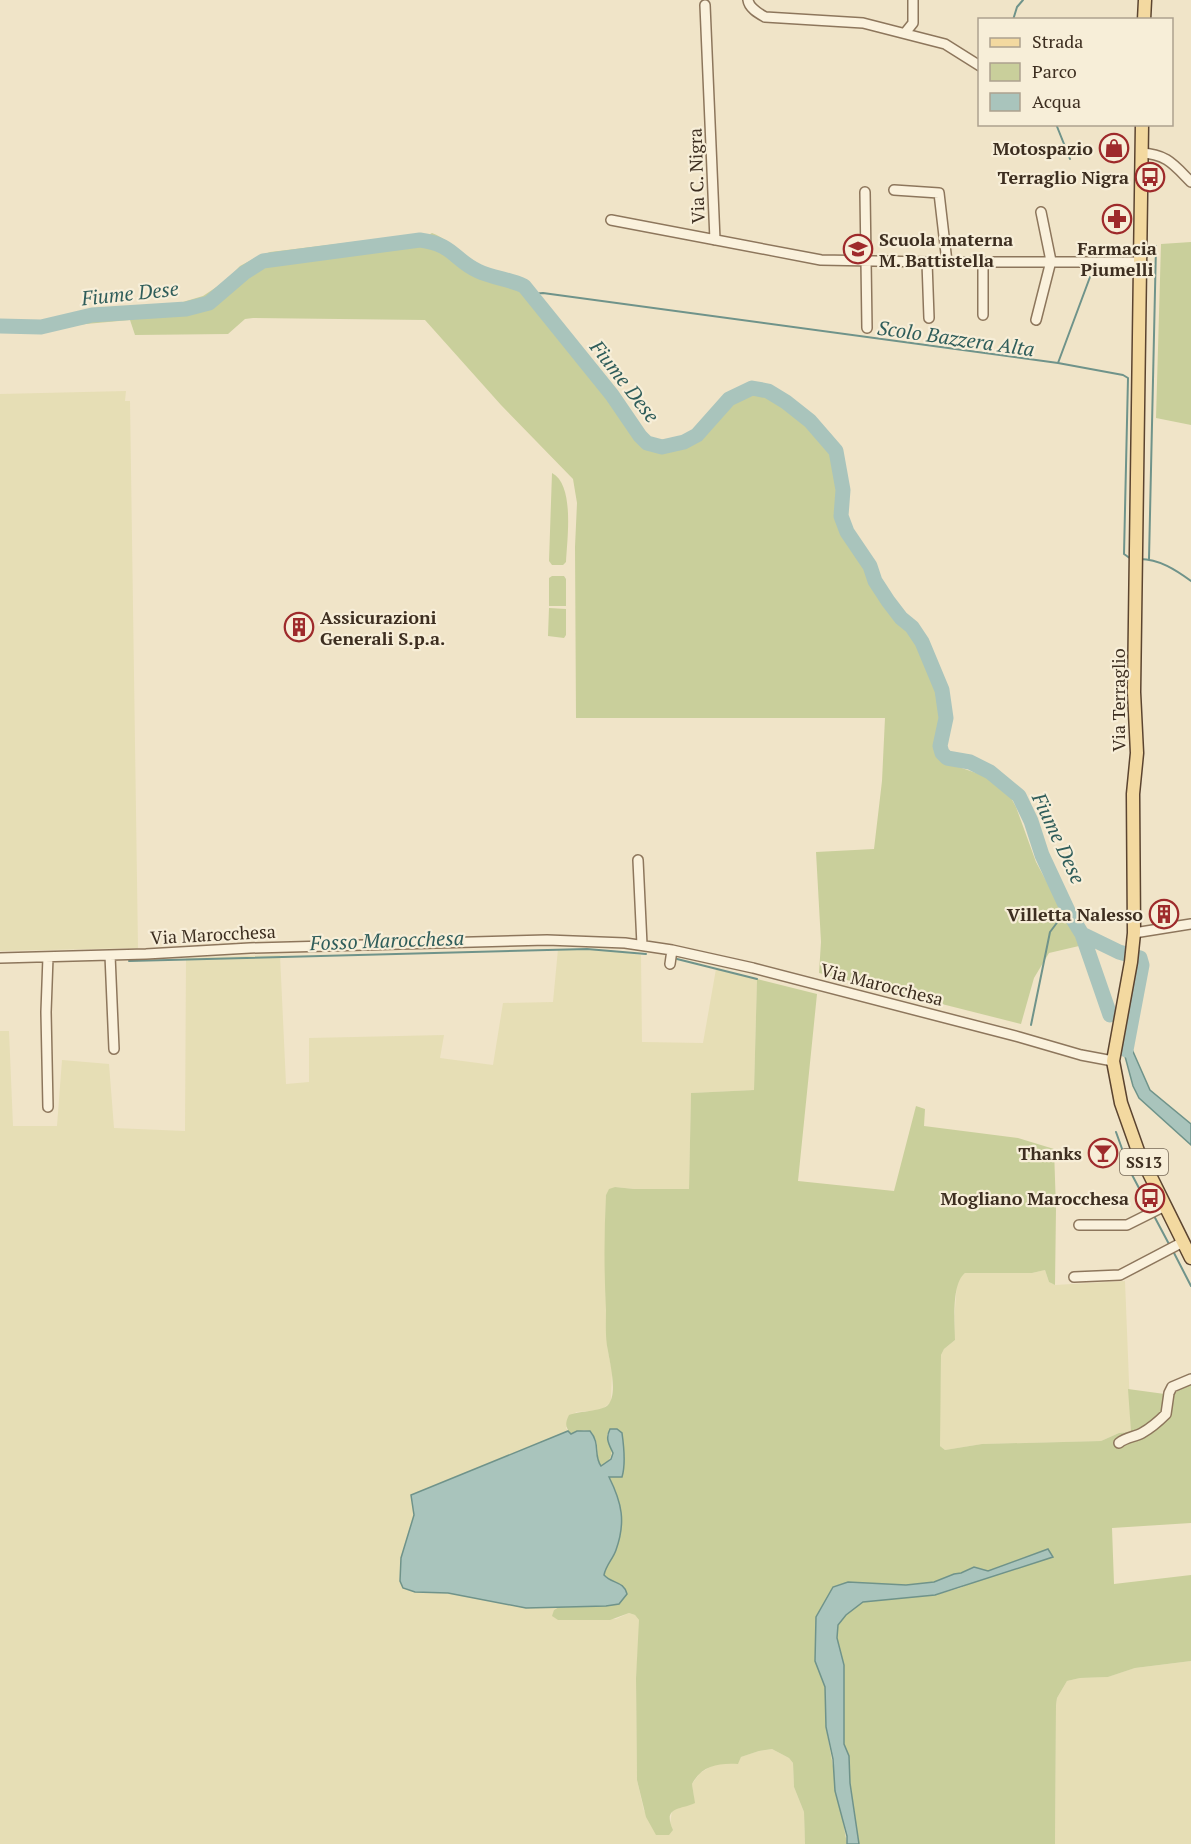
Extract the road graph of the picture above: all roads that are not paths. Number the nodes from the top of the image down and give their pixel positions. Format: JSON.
{"nodes":[{"id":1,"x":748,"y":0,"type":"edge"},
{"id":2,"x":913,"y":0,"type":"edge"},
{"id":3,"x":1145,"y":0,"type":"edge"},
{"id":4,"x":705,"y":5,"type":"dead end"},
{"id":5,"x":1144,"y":18,"type":"edge"},
{"id":6,"x":905,"y":33,"type":"junction"},
{"id":7,"x":978,"y":65,"type":"edge"},
{"id":8,"x":1142,"y":126,"type":"edge"},
{"id":9,"x":1141,"y":153,"type":"junction"},
{"id":10,"x":1191,"y":182,"type":"edge"},
{"id":11,"x":894,"y":190,"type":"dead end"},
{"id":12,"x":866,"y":192,"type":"dead end"},
{"id":13,"x":1041,"y":212,"type":"dead end"},
{"id":14,"x":611,"y":220,"type":"dead end"},
{"id":15,"x":715,"y":240,"type":"junction"},
{"id":16,"x":866,"y":261,"type":"junction"},
{"id":17,"x":1051,"y":261,"type":"junction"},
{"id":18,"x":927,"y":262,"type":"junction"},
{"id":19,"x":947,"y":262,"type":"junction"},
{"id":20,"x":983,"y":262,"type":"junction"},
{"id":21,"x":1139,"y":262,"type":"junction"},
{"id":22,"x":983,"y":315,"type":"dead end"},
{"id":23,"x":929,"y":318,"type":"dead end"},
{"id":24,"x":1036,"y":321,"type":"dead end"},
{"id":25,"x":867,"y":328,"type":"dead end"},
{"id":26,"x":639,"y":860,"type":"dead end"},
{"id":27,"x":1191,"y":924,"type":"edge"},
{"id":28,"x":1134,"y":933,"type":"junction"},
{"id":29,"x":642,"y":945,"type":"junction"},
{"id":30,"x":672,"y":950,"type":"junction"},
{"id":31,"x":110,"y":955,"type":"junction"},
{"id":32,"x":48,"y":957,"type":"junction"},
{"id":33,"x":0,"y":958,"type":"edge"},
{"id":34,"x":670,"y":964,"type":"dead end"},
{"id":35,"x":114,"y":1049,"type":"dead end"},
{"id":36,"x":1113,"y":1061,"type":"junction"},
{"id":37,"x":48,"y":1107,"type":"dead end"},
{"id":38,"x":1156,"y":1211,"type":"junction"},
{"id":39,"x":1079,"y":1225,"type":"dead end"},
{"id":40,"x":1175,"y":1246,"type":"junction"},
{"id":41,"x":1190,"y":1255,"type":"edge"},
{"id":42,"x":1074,"y":1277,"type":"dead end"},
{"id":43,"x":1191,"y":1379,"type":"edge"},
{"id":44,"x":1119,"y":1443,"type":"dead end"}],
"edges":[{"from":1,"to":6,"type":"street"},
{"from":2,"to":6,"type":"street"},
{"from":3,"to":5,"type":"main road"},
{"from":4,"to":15,"type":"street","name":"Via C. Nigra"},
{"from":6,"to":7,"type":"street"},
{"from":8,"to":9,"type":"main road","name":"Via Terraglio"},
{"from":9,"to":10,"type":"street"},
{"from":9,"to":21,"type":"main road","name":"Via Terraglio"},
{"from":11,"to":19,"type":"street"},
{"from":12,"to":16,"type":"street"},
{"from":13,"to":17,"type":"street"},
{"from":14,"to":15,"type":"street","name":"Via C. Nigra"},
{"from":15,"to":16,"type":"street"},
{"from":16,"to":18,"type":"street"},
{"from":16,"to":25,"type":"street"},
{"from":17,"to":20,"type":"street"},
{"from":17,"to":21,"type":"street"},
{"from":17,"to":24,"type":"street"},
{"from":18,"to":19,"type":"street"},
{"from":18,"to":23,"type":"street"},
{"from":19,"to":20,"type":"street"},
{"from":20,"to":22,"type":"street"},
{"from":21,"to":28,"type":"main road","name":"Via Terraglio"},
{"from":26,"to":29,"type":"street"},
{"from":27,"to":28,"type":"street"},
{"from":28,"to":36,"type":"main road","name":"Via Terraglio","number":"SS13"},
{"from":29,"to":30,"type":"street","name":"Via Marocchesa"},
{"from":29,"to":31,"type":"street","name":"Via Marocchesa"},
{"from":30,"to":34,"type":"street"},
{"from":30,"to":36,"type":"street","name":"Via Marocchesa"},
{"from":31,"to":32,"type":"street","name":"Via Marocchesa"},
{"from":31,"to":35,"type":"street"},
{"from":32,"to":33,"type":"street","name":"Via Marocchesa"},
{"from":32,"to":37,"type":"street"},
{"from":36,"to":38,"type":"main road","name":"Via Terraglio","number":"SS13"},
{"from":38,"to":39,"type":"street"},
{"from":38,"to":40,"type":"main road","name":"Via Terraglio","number":"SS13"},
{"from":40,"to":41,"type":"main road","name":"Via Terraglio","number":"SS13"},
{"from":40,"to":42,"type":"street"},
{"from":43,"to":44,"type":"street"}]}
